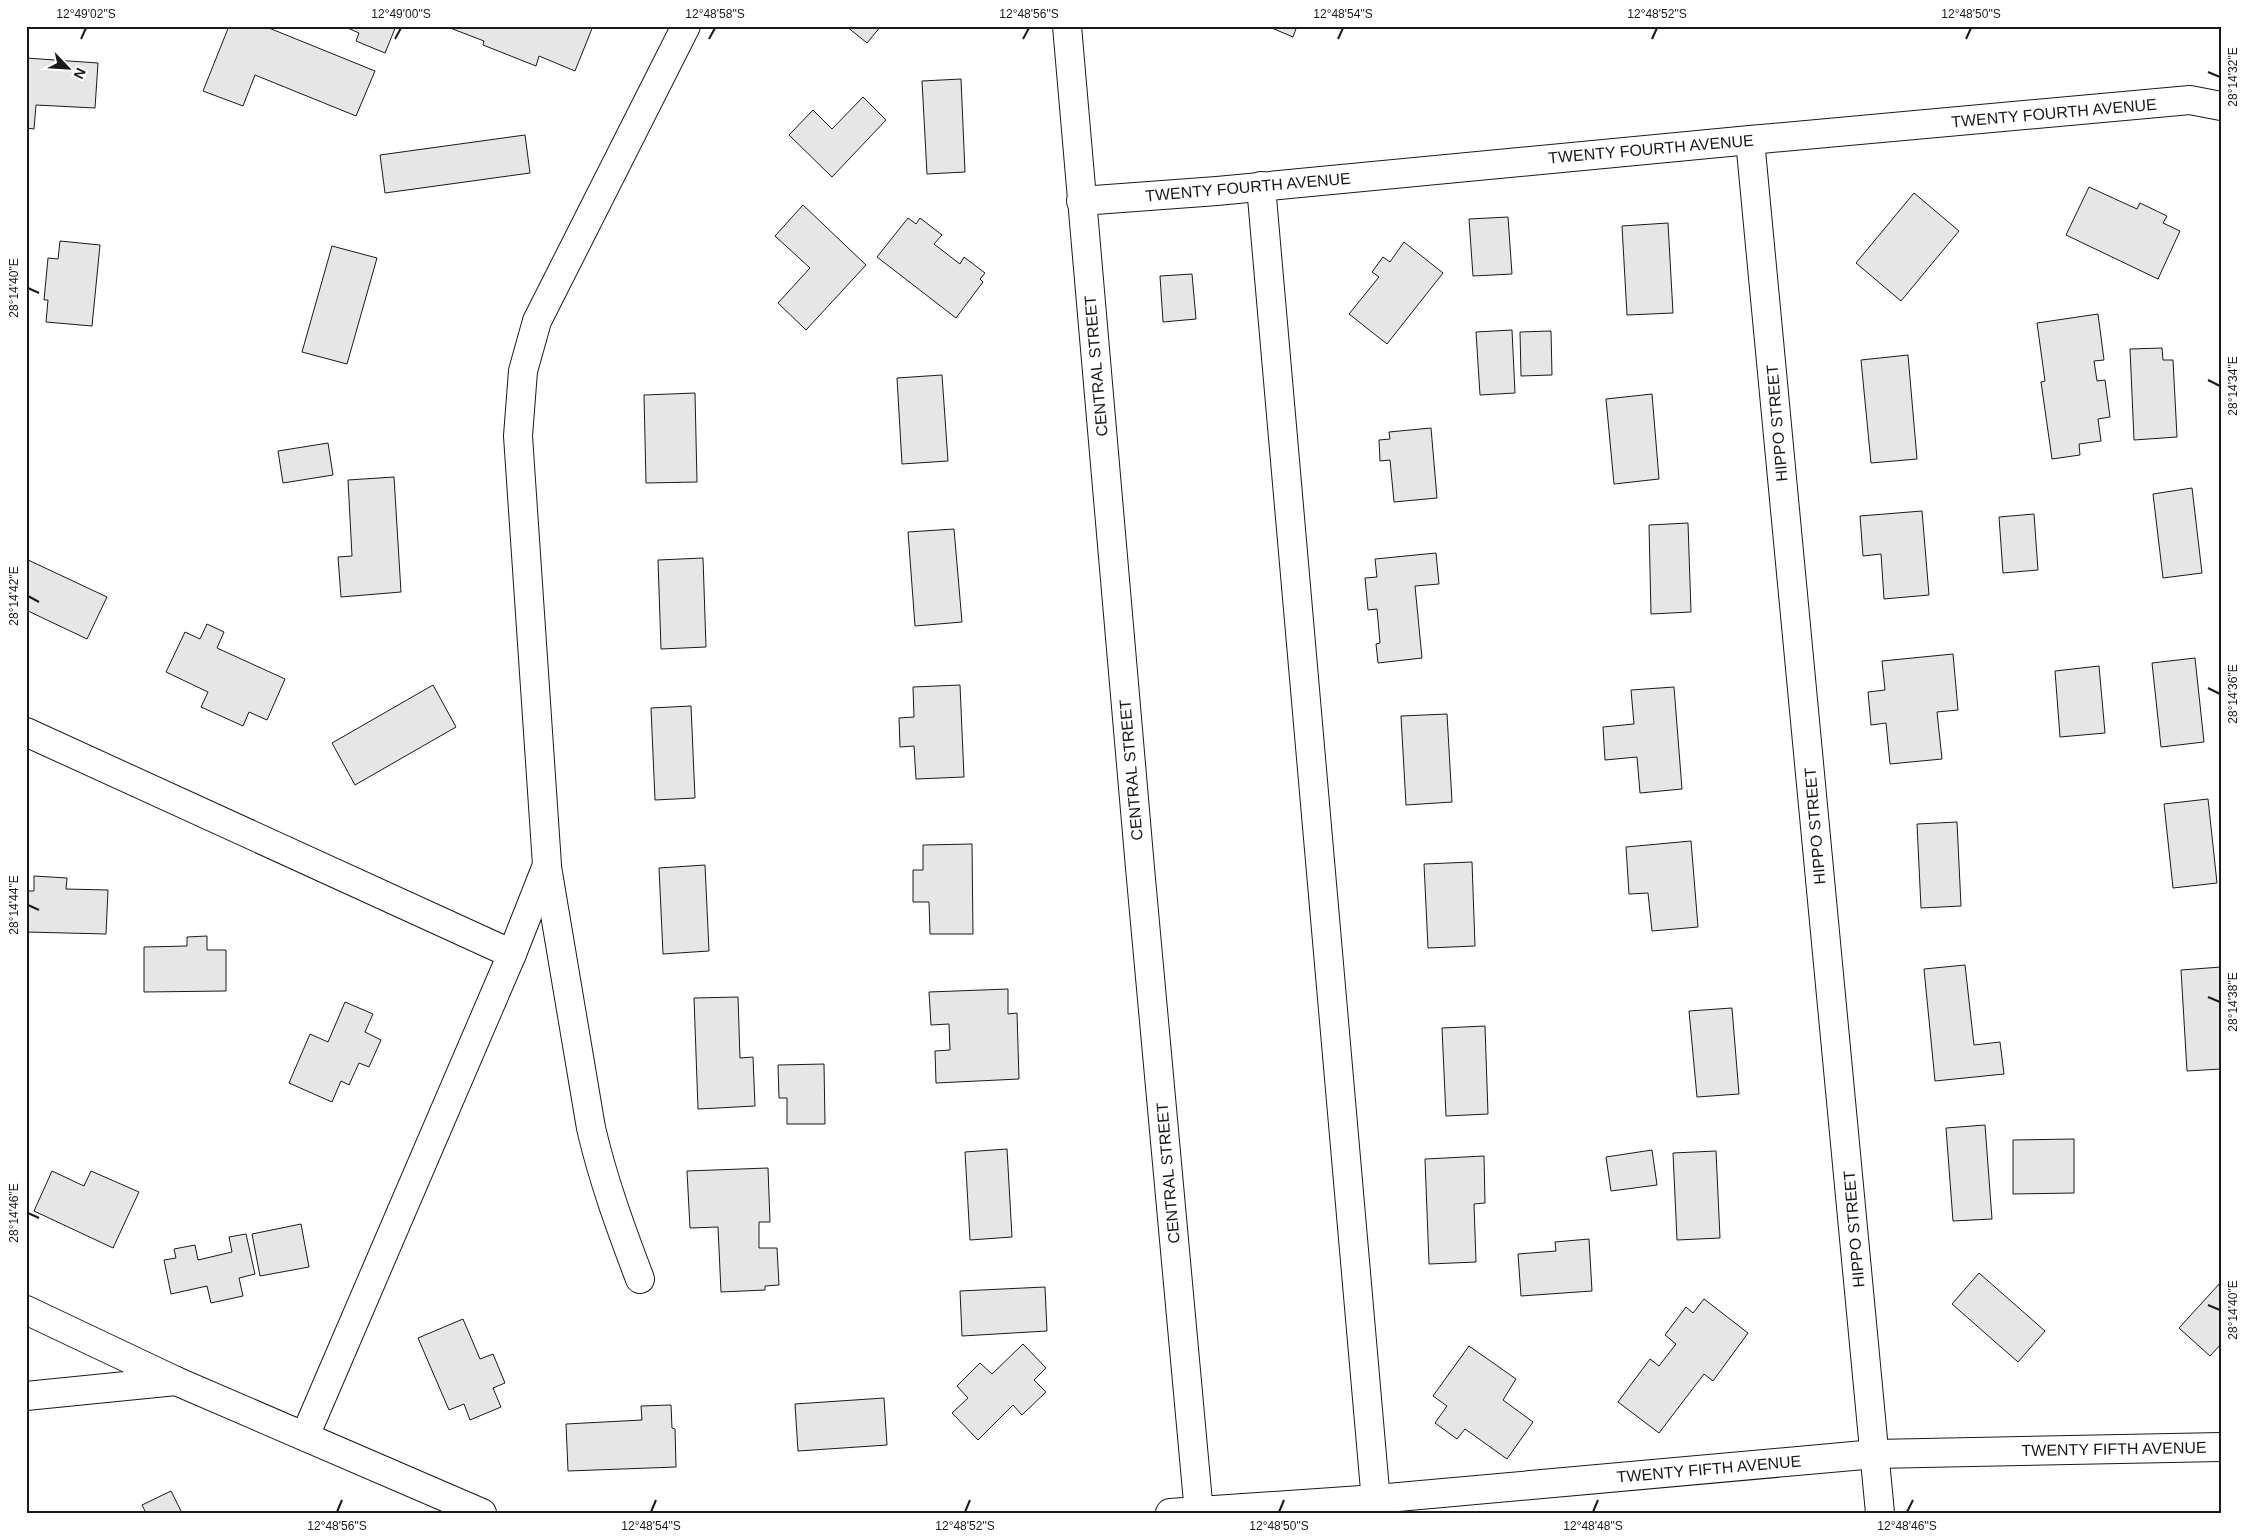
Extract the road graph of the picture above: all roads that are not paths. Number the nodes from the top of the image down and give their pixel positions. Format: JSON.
{"nodes":[{"id":1,"x":686,"y":26,"type":"edge"},
{"id":2,"x":1068,"y":26,"type":"edge"},
{"id":3,"x":2221,"y":106,"type":"edge"},
{"id":4,"x":1750,"y":140,"type":"junction"},
{"id":5,"x":1262,"y":186,"type":"junction"},
{"id":6,"x":1081,"y":201,"type":"junction"},
{"id":7,"x":26,"y":732,"type":"edge"},
{"id":8,"x":547,"y":865,"type":"junction"},
{"id":9,"x":512,"y":954,"type":"junction"},
{"id":10,"x":640,"y":1279,"type":"dead end"},
{"id":11,"x":26,"y":1310,"type":"edge"},
{"id":12,"x":176,"y":1381,"type":"junction"},
{"id":13,"x":26,"y":1396,"type":"edge"},
{"id":14,"x":305,"y":1436,"type":"junction"},
{"id":15,"x":2221,"y":1447,"type":"edge"},
{"id":16,"x":1875,"y":1454,"type":"junction"},
{"id":17,"x":1377,"y":1506,"type":"edge"},
{"id":18,"x":1199,"y":1511,"type":"edge"},
{"id":19,"x":482,"y":1513,"type":"edge"},
{"id":20,"x":1170,"y":1513,"type":"edge"},
{"id":21,"x":1880,"y":1513,"type":"edge"}],
"edges":[{"from":1,"to":8,"type":"street"},
{"from":2,"to":6,"type":"street","name":"CENTRAL STREET"},
{"from":3,"to":4,"type":"street","name":"TWENTY FOURTH AVENUE"},
{"from":4,"to":5,"type":"street","name":"TWENTY FOURTH AVENUE"},
{"from":4,"to":16,"type":"street","name":"HIPPO STREET"},
{"from":5,"to":6,"type":"street","name":"TWENTY FOURTH AVENUE"},
{"from":5,"to":17,"type":"street"},
{"from":6,"to":18,"type":"street","name":"CENTRAL STREET"},
{"from":7,"to":9,"type":"street"},
{"from":8,"to":9,"type":"street"},
{"from":8,"to":10,"type":"street"},
{"from":9,"to":14,"type":"street"},
{"from":11,"to":12,"type":"street"},
{"from":12,"to":13,"type":"street"},
{"from":12,"to":14,"type":"street"},
{"from":14,"to":19,"type":"street"},
{"from":15,"to":16,"type":"street","name":"TWENTY FIFTH AVENUE"},
{"from":16,"to":17,"type":"street","name":"TWENTY FIFTH AVENUE"},
{"from":16,"to":21,"type":"street","name":"HIPPO STREET"},
{"from":17,"to":18,"type":"street","name":"TWENTY FIFTH AVENUE"},
{"from":18,"to":20,"type":"street","name":"TWENTY FIFTH AVENUE"}]}
